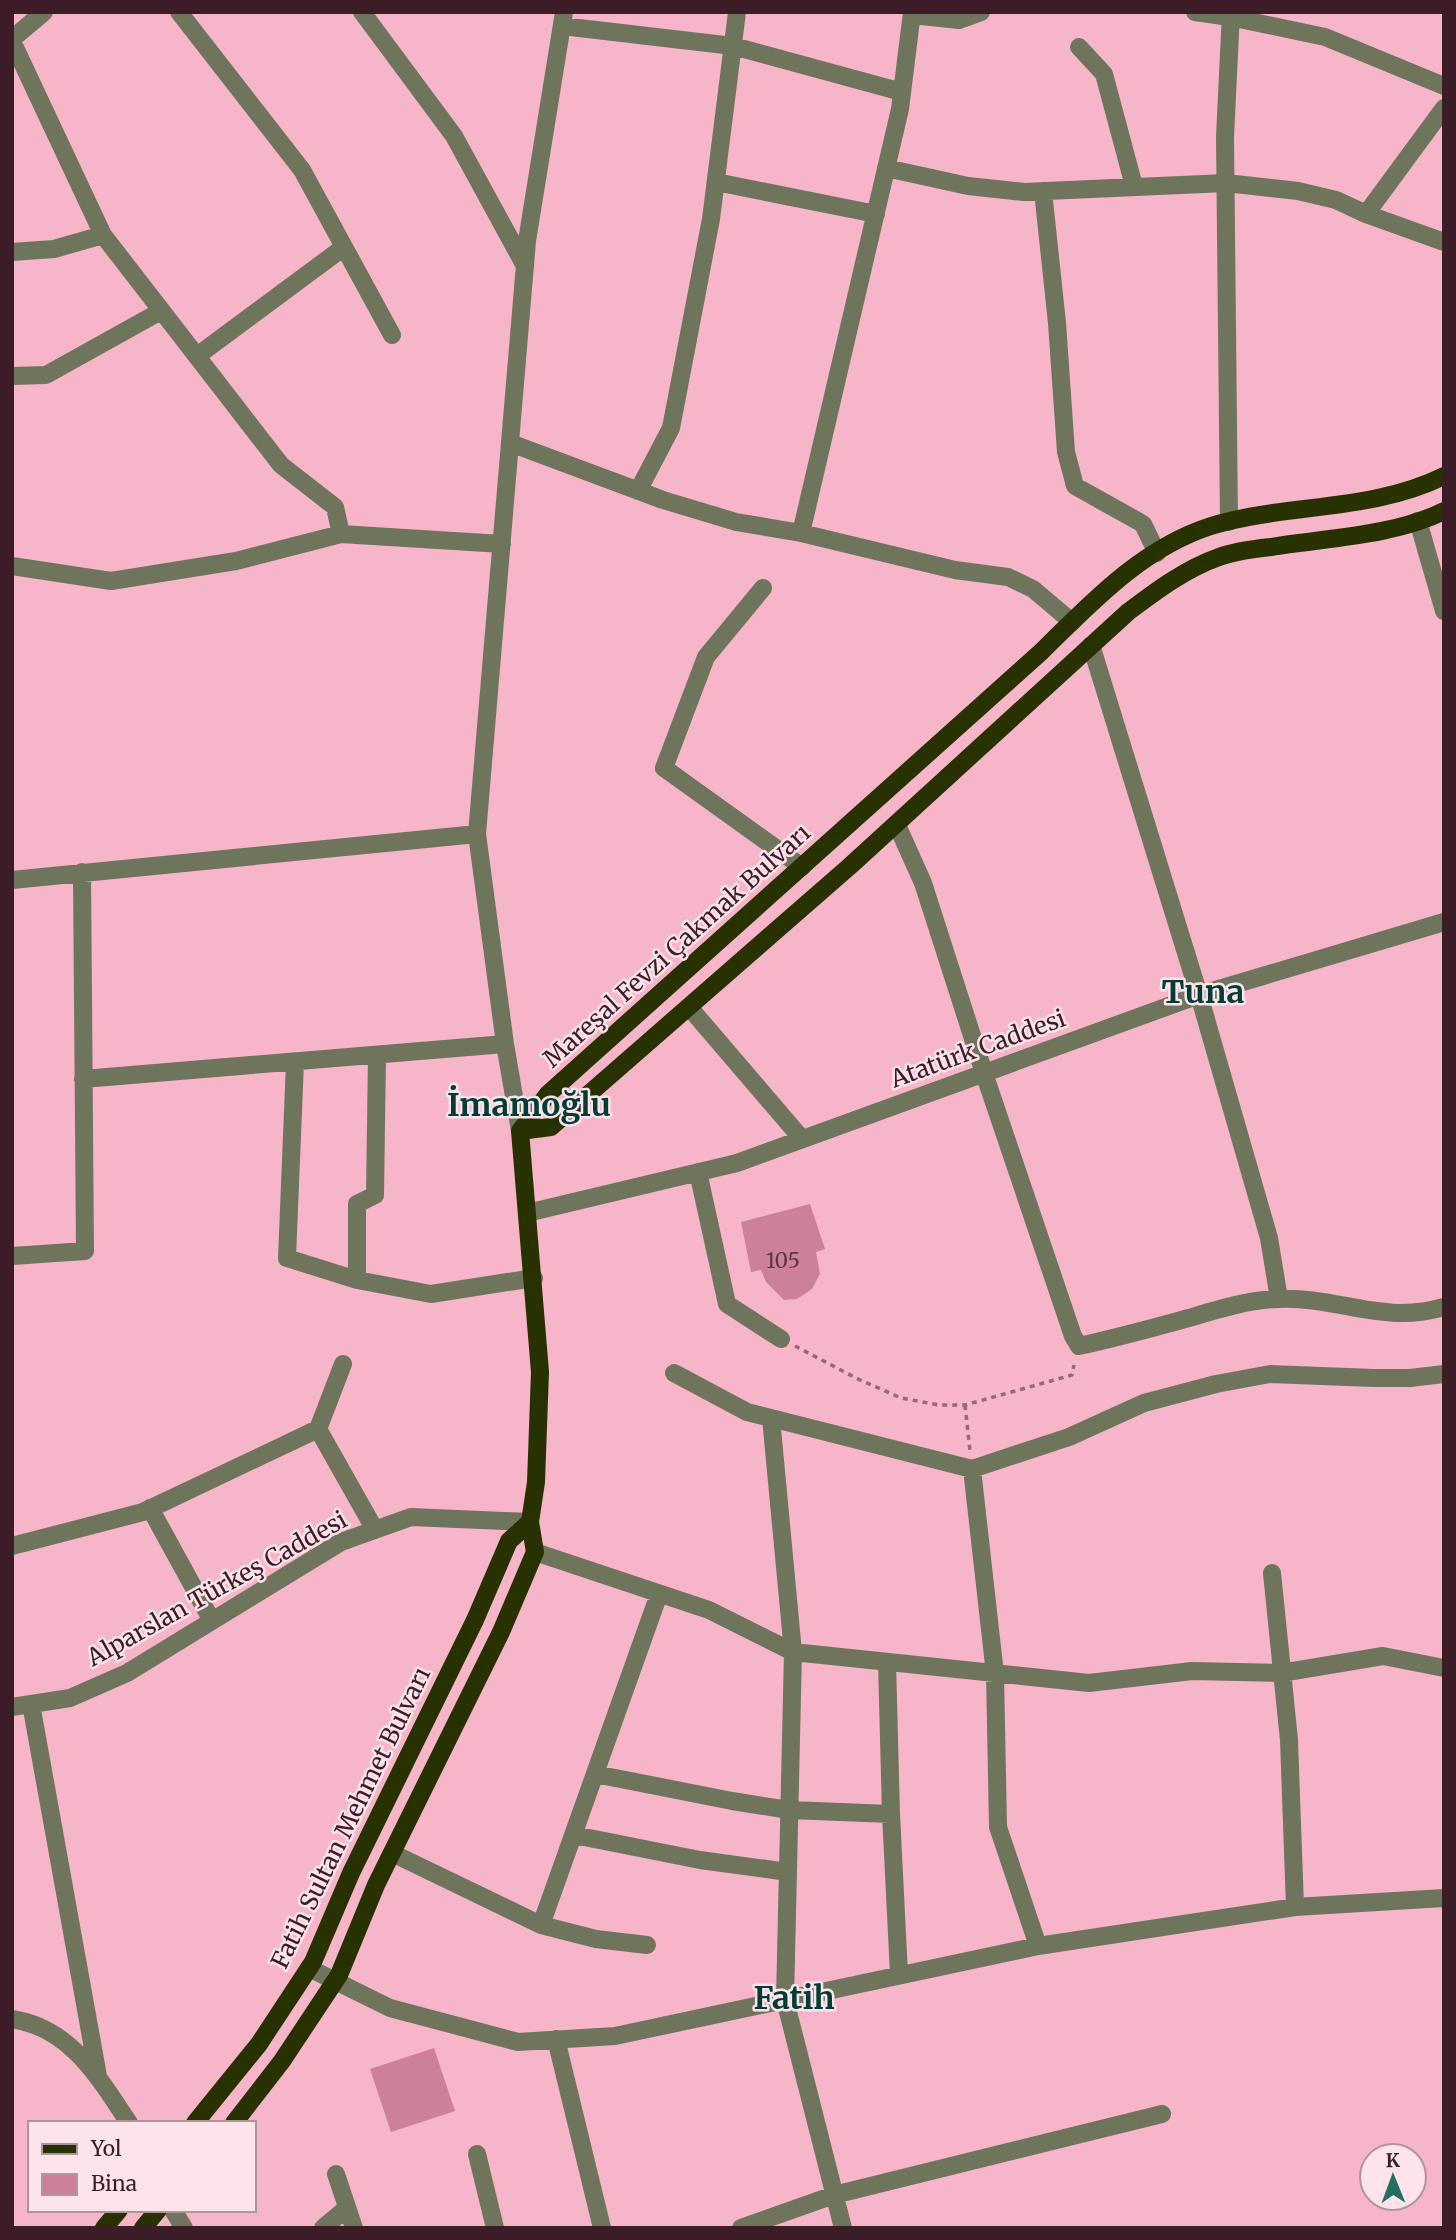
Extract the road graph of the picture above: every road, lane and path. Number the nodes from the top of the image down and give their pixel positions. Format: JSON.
{"nodes":[{"id":1,"x":44,"y":12,"type":"edge"},
{"id":2,"x":178,"y":12,"type":"edge"},
{"id":3,"x":362,"y":12,"type":"edge"},
{"id":4,"x":737,"y":12,"type":"edge"},
{"id":5,"x":981,"y":12,"type":"edge"},
{"id":6,"x":1195,"y":12,"type":"edge"},
{"id":7,"x":912,"y":14,"type":"edge"},
{"id":8,"x":1231,"y":15,"type":"edge"},
{"id":9,"x":563,"y":19,"type":"edge"},
{"id":10,"x":12,"y":40,"type":"edge"},
{"id":11,"x":733,"y":46,"type":"junction"},
{"id":12,"x":1079,"y":47,"type":"dead end"},
{"id":13,"x":1444,"y":86,"type":"edge"},
{"id":14,"x":902,"y":92,"type":"junction"},
{"id":15,"x":1444,"y":108,"type":"edge"},
{"id":16,"x":886,"y":168,"type":"junction"},
{"id":17,"x":716,"y":181,"type":"junction"},
{"id":18,"x":1226,"y":183,"type":"junction"},
{"id":19,"x":1133,"y":187,"type":"junction"},
{"id":20,"x":1043,"y":191,"type":"junction"},
{"id":21,"x":876,"y":214,"type":"junction"},
{"id":22,"x":1366,"y":214,"type":"junction"},
{"id":23,"x":103,"y":235,"type":"junction"},
{"id":24,"x":1444,"y":242,"type":"edge"},
{"id":25,"x":344,"y":247,"type":"junction"},
{"id":26,"x":12,"y":252,"type":"edge"},
{"id":27,"x":525,"y":266,"type":"junction"},
{"id":28,"x":161,"y":311,"type":"junction"},
{"id":29,"x":392,"y":335,"type":"dead end"},
{"id":30,"x":197,"y":356,"type":"junction"},
{"id":31,"x":12,"y":376,"type":"edge"},
{"id":32,"x":510,"y":443,"type":"junction"},
{"id":33,"x":1444,"y":476,"type":"edge"},
{"id":34,"x":638,"y":491,"type":"junction"},
{"id":35,"x":1444,"y":511,"type":"edge"},
{"id":36,"x":1418,"y":520,"type":"junction"},
{"id":37,"x":1229,"y":523,"type":"junction"},
{"id":38,"x":801,"y":533,"type":"junction"},
{"id":39,"x":341,"y":534,"type":"junction"},
{"id":40,"x":502,"y":544,"type":"junction"},
{"id":41,"x":1157,"y":553,"type":"junction"},
{"id":42,"x":12,"y":566,"type":"edge"},
{"id":43,"x":763,"y":588,"type":"dead end"},
{"id":44,"x":1444,"y":611,"type":"edge"},
{"id":45,"x":1072,"y":622,"type":"junction"},
{"id":46,"x":1091,"y":645,"type":"junction"},
{"id":47,"x":897,"y":825,"type":"junction"},
{"id":48,"x":477,"y":834,"type":"junction"},
{"id":49,"x":802,"y":867,"type":"junction"},
{"id":50,"x":82,"y":872,"type":"junction"},
{"id":51,"x":12,"y":880,"type":"edge"},
{"id":52,"x":1444,"y":922,"type":"edge"},
{"id":53,"x":1199,"y":995,"type":"junction"},
{"id":54,"x":689,"y":1007,"type":"junction"},
{"id":55,"x":505,"y":1044,"type":"junction"},
{"id":56,"x":377,"y":1055,"type":"junction"},
{"id":57,"x":295,"y":1062,"type":"junction"},
{"id":58,"x":984,"y":1073,"type":"junction"},
{"id":59,"x":83,"y":1079,"type":"junction"},
{"id":60,"x":520,"y":1132,"type":"junction"},
{"id":61,"x":802,"y":1139,"type":"junction"},
{"id":62,"x":698,"y":1172,"type":"junction"},
{"id":63,"x":527,"y":1213,"type":"junction"},
{"id":64,"x":12,"y":1256,"type":"edge"},
{"id":65,"x":534,"y":1278,"type":"junction"},
{"id":66,"x":357,"y":1280,"type":"junction"},
{"id":67,"x":1279,"y":1299,"type":"junction"},
{"id":68,"x":1444,"y":1307,"type":"edge"},
{"id":69,"x":781,"y":1339,"type":"joint"},
{"id":70,"x":1079,"y":1346,"type":"junction"},
{"id":71,"x":342,"y":1364,"type":"dead end"},
{"id":72,"x":674,"y":1373,"type":"dead end"},
{"id":73,"x":1444,"y":1374,"type":"edge"},
{"id":74,"x":965,"y":1405,"type":"junction"},
{"id":75,"x":771,"y":1418,"type":"junction"},
{"id":76,"x":318,"y":1429,"type":"junction"},
{"id":77,"x":972,"y":1469,"type":"junction"},
{"id":78,"x":150,"y":1508,"type":"junction"},
{"id":79,"x":530,"y":1522,"type":"junction"},
{"id":80,"x":374,"y":1530,"type":"junction"},
{"id":81,"x":12,"y":1546,"type":"edge"},
{"id":82,"x":536,"y":1552,"type":"junction"},
{"id":83,"x":1272,"y":1573,"type":"dead end"},
{"id":84,"x":659,"y":1594,"type":"junction"},
{"id":85,"x":212,"y":1621,"type":"junction"},
{"id":86,"x":793,"y":1652,"type":"junction"},
{"id":87,"x":887,"y":1662,"type":"junction"},
{"id":88,"x":1444,"y":1668,"type":"edge"},
{"id":89,"x":1281,"y":1673,"type":"junction"},
{"id":90,"x":995,"y":1674,"type":"junction"},
{"id":91,"x":31,"y":1704,"type":"junction"},
{"id":92,"x":12,"y":1707,"type":"edge"},
{"id":93,"x":595,"y":1774,"type":"junction"},
{"id":94,"x":789,"y":1810,"type":"junction"},
{"id":95,"x":891,"y":1814,"type":"junction"},
{"id":96,"x":574,"y":1835,"type":"junction"},
{"id":97,"x":392,"y":1853,"type":"junction"},
{"id":98,"x":788,"y":1872,"type":"junction"},
{"id":99,"x":1444,"y":1898,"type":"edge"},
{"id":100,"x":1295,"y":1907,"type":"junction"},
{"id":101,"x":541,"y":1926,"type":"junction"},
{"id":102,"x":647,"y":1945,"type":"dead end"},
{"id":103,"x":1038,"y":1946,"type":"junction"},
{"id":104,"x":309,"y":1968,"type":"junction"},
{"id":105,"x":900,"y":1974,"type":"junction"},
{"id":106,"x":335,"y":1982,"type":"junction"},
{"id":107,"x":785,"y":2000,"type":"junction"},
{"id":108,"x":19,"y":2020,"type":"edge"},
{"id":109,"x":12,"y":2035,"type":"edge"},
{"id":110,"x":556,"y":2039,"type":"junction"},
{"id":111,"x":98,"y":2076,"type":"junction"},
{"id":112,"x":1162,"y":2115,"type":"dead end"},
{"id":113,"x":128,"y":2121,"type":"edge"},
{"id":114,"x":197,"y":2121,"type":"edge"},
{"id":115,"x":236,"y":2121,"type":"edge"},
{"id":116,"x":477,"y":2154,"type":"dead end"},
{"id":117,"x":336,"y":2174,"type":"dead end"},
{"id":118,"x":834,"y":2195,"type":"junction"},
{"id":119,"x":348,"y":2208,"type":"junction"},
{"id":120,"x":117,"y":2212,"type":"edge"},
{"id":121,"x":156,"y":2212,"type":"edge"},
{"id":122,"x":174,"y":2212,"type":"edge"},
{"id":123,"x":104,"y":2228,"type":"edge"},
{"id":124,"x":143,"y":2228,"type":"edge"},
{"id":125,"x":184,"y":2228,"type":"edge"},
{"id":126,"x":323,"y":2228,"type":"edge"},
{"id":127,"x":354,"y":2228,"type":"edge"},
{"id":128,"x":495,"y":2228,"type":"edge"},
{"id":129,"x":602,"y":2228,"type":"edge"},
{"id":130,"x":741,"y":2228,"type":"edge"},
{"id":131,"x":843,"y":2228,"type":"edge"}],
"edges":[{"from":1,"to":10,"type":"street"},
{"from":2,"to":25,"type":"street"},
{"from":3,"to":27,"type":"street"},
{"from":4,"to":11,"type":"street"},
{"from":5,"to":7,"type":"street"},
{"from":6,"to":8,"type":"street"},
{"from":7,"to":14,"type":"street"},
{"from":8,"to":13,"type":"street"},
{"from":8,"to":18,"type":"street"},
{"from":9,"to":11,"type":"street"},
{"from":9,"to":27,"type":"street"},
{"from":10,"to":23,"type":"street"},
{"from":11,"to":14,"type":"street"},
{"from":11,"to":17,"type":"street"},
{"from":12,"to":19,"type":"street"},
{"from":14,"to":16,"type":"street"},
{"from":15,"to":22,"type":"street"},
{"from":16,"to":20,"type":"street"},
{"from":16,"to":21,"type":"street"},
{"from":17,"to":21,"type":"street"},
{"from":17,"to":34,"type":"street"},
{"from":18,"to":19,"type":"street"},
{"from":18,"to":22,"type":"street"},
{"from":18,"to":37,"type":"street"},
{"from":19,"to":20,"type":"street"},
{"from":20,"to":41,"type":"street"},
{"from":21,"to":38,"type":"street"},
{"from":22,"to":24,"type":"street"},
{"from":23,"to":26,"type":"street"},
{"from":23,"to":28,"type":"street"},
{"from":25,"to":29,"type":"street"},
{"from":25,"to":30,"type":"street"},
{"from":27,"to":32,"type":"street"},
{"from":28,"to":30,"type":"street"},
{"from":28,"to":31,"type":"street"},
{"from":30,"to":39,"type":"street"},
{"from":32,"to":34,"type":"street"},
{"from":32,"to":40,"type":"street"},
{"from":33,"to":37,"type":"main road","name":"Mareşal Fevzi Çakmak Bulvarı"},
{"from":34,"to":38,"type":"street"},
{"from":35,"to":36,"type":"main road","name":"Mareşal Fevzi Çakmak Bulvarı"},
{"from":36,"to":44,"type":"street"},
{"from":36,"to":46,"type":"main road","name":"Mareşal Fevzi Çakmak Bulvarı"},
{"from":37,"to":41,"type":"main road","name":"Mareşal Fevzi Çakmak Bulvarı"},
{"from":38,"to":45,"type":"street"},
{"from":39,"to":40,"type":"street"},
{"from":39,"to":42,"type":"street"},
{"from":40,"to":48,"type":"street"},
{"from":41,"to":45,"type":"main road","name":"Mareşal Fevzi Çakmak Bulvarı"},
{"from":43,"to":49,"type":"street"},
{"from":45,"to":49,"type":"main road","name":"Mareşal Fevzi Çakmak Bulvarı"},
{"from":46,"to":47,"type":"main road","name":"Mareşal Fevzi Çakmak Bulvarı"},
{"from":46,"to":53,"type":"street"},
{"from":47,"to":54,"type":"main road","name":"Mareşal Fevzi Çakmak Bulvarı"},
{"from":47,"to":58,"type":"street"},
{"from":48,"to":50,"type":"street"},
{"from":48,"to":55,"type":"street"},
{"from":49,"to":60,"type":"main road","name":"Mareşal Fevzi Çakmak Bulvarı"},
{"from":50,"to":51,"type":"street"},
{"from":50,"to":59,"type":"street"},
{"from":52,"to":53,"type":"street","name":"Atatürk Caddesi"},
{"from":53,"to":58,"type":"street","name":"Atatürk Caddesi"},
{"from":53,"to":67,"type":"street"},
{"from":54,"to":60,"type":"main road","name":"Mareşal Fevzi Çakmak Bulvarı"},
{"from":54,"to":61,"type":"street"},
{"from":55,"to":56,"type":"street"},
{"from":55,"to":60,"type":"street"},
{"from":56,"to":57,"type":"street"},
{"from":56,"to":66,"type":"street"},
{"from":57,"to":59,"type":"street"},
{"from":57,"to":66,"type":"street"},
{"from":58,"to":61,"type":"street","name":"Atatürk Caddesi"},
{"from":58,"to":70,"type":"street"},
{"from":59,"to":64,"type":"street"},
{"from":60,"to":63,"type":"main road"},
{"from":61,"to":62,"type":"street","name":"Atatürk Caddesi"},
{"from":62,"to":63,"type":"street","name":"Atatürk Caddesi"},
{"from":62,"to":69,"type":"street"},
{"from":63,"to":65,"type":"main road"},
{"from":65,"to":66,"type":"street"},
{"from":65,"to":79,"type":"main road"},
{"from":67,"to":68,"type":"street"},
{"from":67,"to":70,"type":"street"},
{"from":69,"to":74,"type":"path"},
{"from":70,"to":74,"type":"path"},
{"from":71,"to":76,"type":"street"},
{"from":72,"to":75,"type":"street"},
{"from":73,"to":77,"type":"street"},
{"from":74,"to":77,"type":"path"},
{"from":75,"to":77,"type":"street"},
{"from":75,"to":86,"type":"street"},
{"from":76,"to":78,"type":"street"},
{"from":76,"to":80,"type":"street"},
{"from":77,"to":90,"type":"street"},
{"from":78,"to":81,"type":"street"},
{"from":78,"to":85,"type":"street"},
{"from":79,"to":80,"type":"street","name":"Alparslan Türkeş Caddesi"},
{"from":79,"to":82,"type":"main road"},
{"from":79,"to":104,"type":"main road","name":"Fatih Sultan Mehmet Bulvarı"},
{"from":80,"to":85,"type":"street","name":"Alparslan Türkeş Caddesi"},
{"from":82,"to":84,"type":"street"},
{"from":82,"to":97,"type":"main road"},
{"from":83,"to":89,"type":"street"},
{"from":84,"to":86,"type":"street"},
{"from":84,"to":93,"type":"street"},
{"from":85,"to":91,"type":"street","name":"Alparslan Türkeş Caddesi"},
{"from":86,"to":87,"type":"street"},
{"from":86,"to":94,"type":"street"},
{"from":87,"to":90,"type":"street"},
{"from":87,"to":95,"type":"street"},
{"from":88,"to":89,"type":"street"},
{"from":89,"to":90,"type":"street"},
{"from":89,"to":100,"type":"street"},
{"from":90,"to":103,"type":"street"},
{"from":91,"to":92,"type":"street","name":"Alparslan Türkeş Caddesi"},
{"from":91,"to":111,"type":"street"},
{"from":93,"to":94,"type":"street"},
{"from":93,"to":96,"type":"street"},
{"from":94,"to":95,"type":"street"},
{"from":94,"to":98,"type":"street"},
{"from":95,"to":105,"type":"street"},
{"from":96,"to":98,"type":"street"},
{"from":96,"to":101,"type":"street"},
{"from":97,"to":101,"type":"street"},
{"from":97,"to":106,"type":"main road"},
{"from":98,"to":107,"type":"street"},
{"from":99,"to":100,"type":"street"},
{"from":100,"to":103,"type":"street"},
{"from":101,"to":102,"type":"street"},
{"from":103,"to":105,"type":"street"},
{"from":104,"to":106,"type":"street"},
{"from":104,"to":114,"type":"main road","name":"Fatih Sultan Mehmet Bulvarı"},
{"from":105,"to":107,"type":"street"},
{"from":106,"to":110,"type":"street"},
{"from":106,"to":115,"type":"main road"},
{"from":107,"to":110,"type":"street"},
{"from":107,"to":118,"type":"street"},
{"from":108,"to":109,"type":"street"},
{"from":108,"to":111,"type":"street"},
{"from":110,"to":129,"type":"street"},
{"from":111,"to":113,"type":"street"},
{"from":112,"to":118,"type":"street"},
{"from":116,"to":128,"type":"street"},
{"from":117,"to":119,"type":"street"},
{"from":118,"to":130,"type":"street"},
{"from":118,"to":131,"type":"street"},
{"from":119,"to":126,"type":"street"},
{"from":119,"to":127,"type":"street"},
{"from":120,"to":123,"type":"main road"},
{"from":121,"to":124,"type":"main road"},
{"from":122,"to":125,"type":"street"}]}
